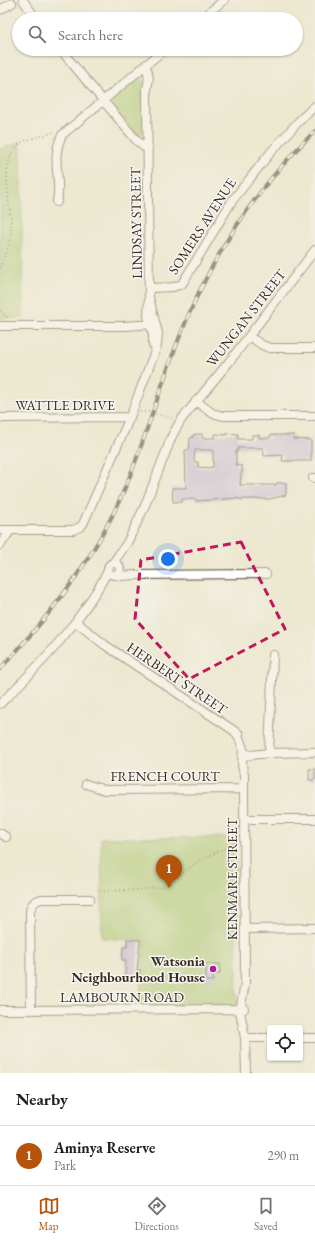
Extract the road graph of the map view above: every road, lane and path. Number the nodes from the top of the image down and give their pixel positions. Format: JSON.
{"nodes":[{"id":1,"x":224,"y":0,"type":"edge"},
{"id":2,"x":14,"y":1,"type":"edge"},
{"id":3,"x":0,"y":6,"type":"edge"},
{"id":4,"x":0,"y":10,"type":"edge"},
{"id":5,"x":28,"y":12,"type":"edge"},
{"id":6,"x":209,"y":12,"type":"edge"},
{"id":7,"x":66,"y":56,"type":"edge"},
{"id":8,"x":157,"y":56,"type":"edge"},
{"id":9,"x":142,"y":68,"type":"junction"},
{"id":10,"x":103,"y":101,"type":"junction"},
{"id":11,"x":315,"y":106,"type":"edge"},
{"id":12,"x":58,"y":131,"type":"dead end"},
{"id":13,"x":148,"y":148,"type":"junction"},
{"id":14,"x":57,"y":202,"type":"dead end"},
{"id":15,"x":315,"y":250,"type":"edge"},
{"id":16,"x":0,"y":268,"type":"edge"},
{"id":17,"x":149,"y":288,"type":"junction"},
{"id":18,"x":0,"y":311,"type":"edge"},
{"id":19,"x":2,"y":323,"type":"edge"},
{"id":20,"x":153,"y":324,"type":"junction"},
{"id":21,"x":249,"y":336,"type":"junction"},
{"id":22,"x":315,"y":348,"type":"edge"},
{"id":23,"x":196,"y":401,"type":"junction"},
{"id":24,"x":131,"y":414,"type":"junction"},
{"id":25,"x":315,"y":416,"type":"edge"},
{"id":26,"x":0,"y":418,"type":"edge"},
{"id":27,"x":181,"y":420,"type":"junction"},
{"id":28,"x":0,"y":530,"type":"edge"},
{"id":29,"x":9,"y":530,"type":"junction"},
{"id":30,"x":0,"y":545,"type":"edge"},
{"id":31,"x":116,"y":570,"type":"junction"},
{"id":32,"x":266,"y":574,"type":"dead end"},
{"id":33,"x":74,"y":624,"type":"junction"},
{"id":34,"x":273,"y":655,"type":"dead end"},
{"id":35,"x":0,"y":704,"type":"edge"},
{"id":36,"x":315,"y":752,"type":"edge"},
{"id":37,"x":247,"y":753,"type":"junction"},
{"id":38,"x":269,"y":753,"type":"junction"},
{"id":39,"x":86,"y":784,"type":"dead end"},
{"id":40,"x":244,"y":789,"type":"junction"},
{"id":41,"x":244,"y":819,"type":"junction"},
{"id":42,"x":315,"y":819,"type":"edge"},
{"id":43,"x":238,"y":842,"type":"dead end"},
{"id":44,"x":100,"y":891,"type":"dead end"},
{"id":45,"x":90,"y":899,"type":"dead end"},
{"id":46,"x":315,"y":928,"type":"edge"},
{"id":47,"x":245,"y":929,"type":"junction"},
{"id":48,"x":243,"y":1009,"type":"junction"},
{"id":49,"x":0,"y":1010,"type":"edge"},
{"id":50,"x":32,"y":1010,"type":"junction"},
{"id":51,"x":246,"y":1038,"type":"junction"},
{"id":52,"x":267,"y":1038,"type":"edge"},
{"id":53,"x":303,"y":1038,"type":"edge"},
{"id":54,"x":315,"y":1038,"type":"edge"},
{"id":55,"x":246,"y":1073,"type":"edge"}],
"edges":[{"from":1,"to":6,"type":"street"},
{"from":2,"to":3,"type":"street"},
{"from":2,"to":4,"type":"street"},
{"from":2,"to":5,"type":"street"},
{"from":7,"to":10,"type":"street","name":"LINDSAY STREET"},
{"from":8,"to":9,"type":"street"},
{"from":9,"to":10,"type":"street"},
{"from":9,"to":13,"type":"street","name":"LINDSAY STREET"},
{"from":10,"to":13,"type":"street","name":"LINDSAY STREET"},
{"from":10,"to":14,"type":"street"},
{"from":11,"to":17,"type":"street","name":"SOMERS AVENUE"},
{"from":12,"to":16,"type":"path"},
{"from":13,"to":17,"type":"street","name":"LINDSAY STREET"},
{"from":15,"to":21,"type":"street","name":"WUNGAN STREET"},
{"from":17,"to":20,"type":"street","name":"LINDSAY STREET"},
{"from":18,"to":19,"type":"path"},
{"from":19,"to":20,"type":"street"},
{"from":20,"to":24,"type":"street","name":"LINDSAY STREET"},
{"from":21,"to":22,"type":"street"},
{"from":21,"to":23,"type":"street","name":"WUNGAN STREET"},
{"from":23,"to":25,"type":"street"},
{"from":23,"to":27,"type":"street","name":"WUNGAN STREET"},
{"from":24,"to":26,"type":"street","name":"WATTLE DRIVE"},
{"from":24,"to":27,"type":"path"},
{"from":24,"to":29,"type":"street","name":"LINDSAY STREET"},
{"from":27,"to":31,"type":"street","name":"WUNGAN STREET"},
{"from":28,"to":29,"type":"street"},
{"from":29,"to":30,"type":"street"},
{"from":31,"to":32,"type":"street"},
{"from":31,"to":33,"type":"street","name":"WUNGAN STREET"},
{"from":33,"to":35,"type":"street","name":"WUNGAN STREET"},
{"from":33,"to":37,"type":"street","name":"HERBERT STREET"},
{"from":34,"to":38,"type":"street"},
{"from":36,"to":38,"type":"street"},
{"from":37,"to":38,"type":"street"},
{"from":37,"to":40,"type":"street","name":"KENMARE STREET"},
{"from":39,"to":40,"type":"street","name":"FRENCH COURT"},
{"from":40,"to":41,"type":"street","name":"KENMARE STREET"},
{"from":41,"to":42,"type":"street"},
{"from":41,"to":47,"type":"street","name":"KENMARE STREET"},
{"from":43,"to":44,"type":"path"},
{"from":45,"to":50,"type":"street"},
{"from":46,"to":47,"type":"street"},
{"from":47,"to":48,"type":"street","name":"KENMARE STREET"},
{"from":48,"to":50,"type":"street","name":"LAMBOURN ROAD"},
{"from":48,"to":51,"type":"street","name":"KENMARE STREET"},
{"from":49,"to":50,"type":"street","name":"LAMBOURN ROAD"},
{"from":51,"to":52,"type":"street"},
{"from":51,"to":55,"type":"street","name":"KENMARE STREET"},
{"from":53,"to":54,"type":"street"}]}
